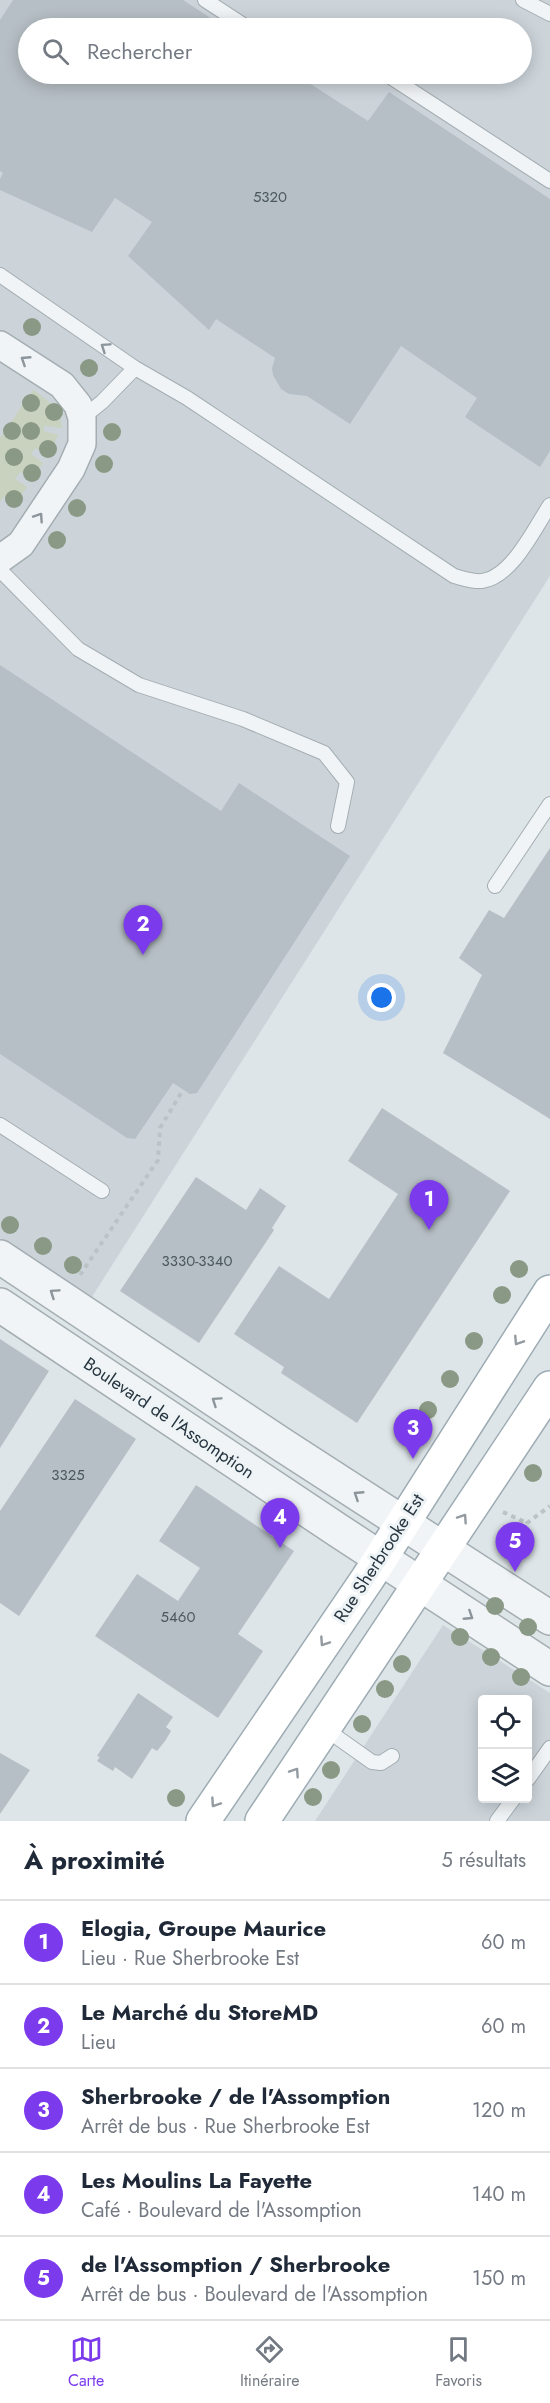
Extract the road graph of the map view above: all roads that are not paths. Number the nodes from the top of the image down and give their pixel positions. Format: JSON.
{"nodes":[{"id":1,"x":205,"y":0,"type":"edge"},
{"id":2,"x":523,"y":0,"type":"edge"},
{"id":3,"x":550,"y":14,"type":"edge"},
{"id":4,"x":233,"y":18,"type":"edge"},
{"id":5,"x":401,"y":84,"type":"edge"},
{"id":6,"x":550,"y":181,"type":"edge"},
{"id":7,"x":0,"y":275,"type":"edge"},
{"id":8,"x":0,"y":345,"type":"edge"},
{"id":9,"x":135,"y":368,"type":"junction"},
{"id":10,"x":82,"y":418,"type":"junction"},
{"id":11,"x":550,"y":506,"type":"edge"},
{"id":12,"x":0,"y":559,"type":"edge"},
{"id":13,"x":0,"y":570,"type":"edge"},
{"id":14,"x":550,"y":804,"type":"edge"},
{"id":15,"x":338,"y":826,"type":"dead end"},
{"id":16,"x":495,"y":886,"type":"dead end"},
{"id":17,"x":0,"y":1125,"type":"edge"},
{"id":18,"x":102,"y":1191,"type":"dead end"},
{"id":19,"x":0,"y":1257,"type":"edge"},
{"id":20,"x":550,"y":1292,"type":"edge"},
{"id":21,"x":0,"y":1305,"type":"edge"},
{"id":22,"x":550,"y":1388,"type":"edge"},
{"id":23,"x":265,"y":1434,"type":"junction"},
{"id":24,"x":244,"y":1467,"type":"junction"},
{"id":25,"x":401,"y":1523,"type":"junction"},
{"id":26,"x":443,"y":1549,"type":"junction"},
{"id":27,"x":379,"y":1558,"type":"junction"},
{"id":28,"x":419,"y":1584,"type":"junction"},
{"id":29,"x":550,"y":1618,"type":"edge"},
{"id":30,"x":550,"y":1669,"type":"edge"},
{"id":31,"x":324,"y":1728,"type":"junction"},
{"id":32,"x":550,"y":1748,"type":"edge"},
{"id":33,"x":392,"y":1756,"type":"dead end"},
{"id":34,"x":532,"y":1773,"type":"edge"},
{"id":35,"x":510,"y":1803,"type":"edge"},
{"id":36,"x":203,"y":1821,"type":"edge"},
{"id":37,"x":262,"y":1821,"type":"edge"},
{"id":38,"x":497,"y":1821,"type":"edge"}],
"edges":[{"from":1,"to":4,"type":"lane"},
{"from":2,"to":3,"type":"lane"},
{"from":5,"to":6,"type":"lane"},
{"from":9,"to":7,"type":"lane","one_way":true},
{"from":10,"to":8,"type":"street","one_way":true},
{"from":9,"to":10,"type":"lane"},
{"from":9,"to":11,"type":"lane"},
{"from":12,"to":10,"type":"street","one_way":true},
{"from":13,"to":15,"type":"lane"},
{"from":14,"to":16,"type":"lane"},
{"from":17,"to":18,"type":"lane"},
{"from":23,"to":19,"type":"street","one_way":true},
{"from":20,"to":25,"type":"main road","name":"Rue Sherbrooke Est","one_way":true},
{"from":21,"to":24,"type":"street","name":"Boulevard de l'Assomption"},
{"from":26,"to":22,"type":"main road","one_way":true},
{"from":23,"to":24,"type":"street"},
{"from":25,"to":23,"type":"street","one_way":true},
{"from":24,"to":27,"type":"street","name":"Boulevard de l'Assomption"},
{"from":25,"to":26,"type":"street"},
{"from":25,"to":27,"type":"main road","name":"Rue Sherbrooke Est"},
{"from":26,"to":28,"type":"main road"},
{"from":26,"to":29,"type":"street"},
{"from":27,"to":28,"type":"street","name":"Boulevard de l'Assomption"},
{"from":27,"to":36,"type":"main road","name":"Rue Sherbrooke Est","one_way":true},
{"from":28,"to":30,"type":"street","name":"Boulevard de l'Assomption","one_way":true},
{"from":28,"to":31,"type":"main road"},
{"from":31,"to":33,"type":"lane"},
{"from":37,"to":31,"type":"main road","one_way":true},
{"from":32,"to":34,"type":"lane"},
{"from":35,"to":38,"type":"lane"}]}
